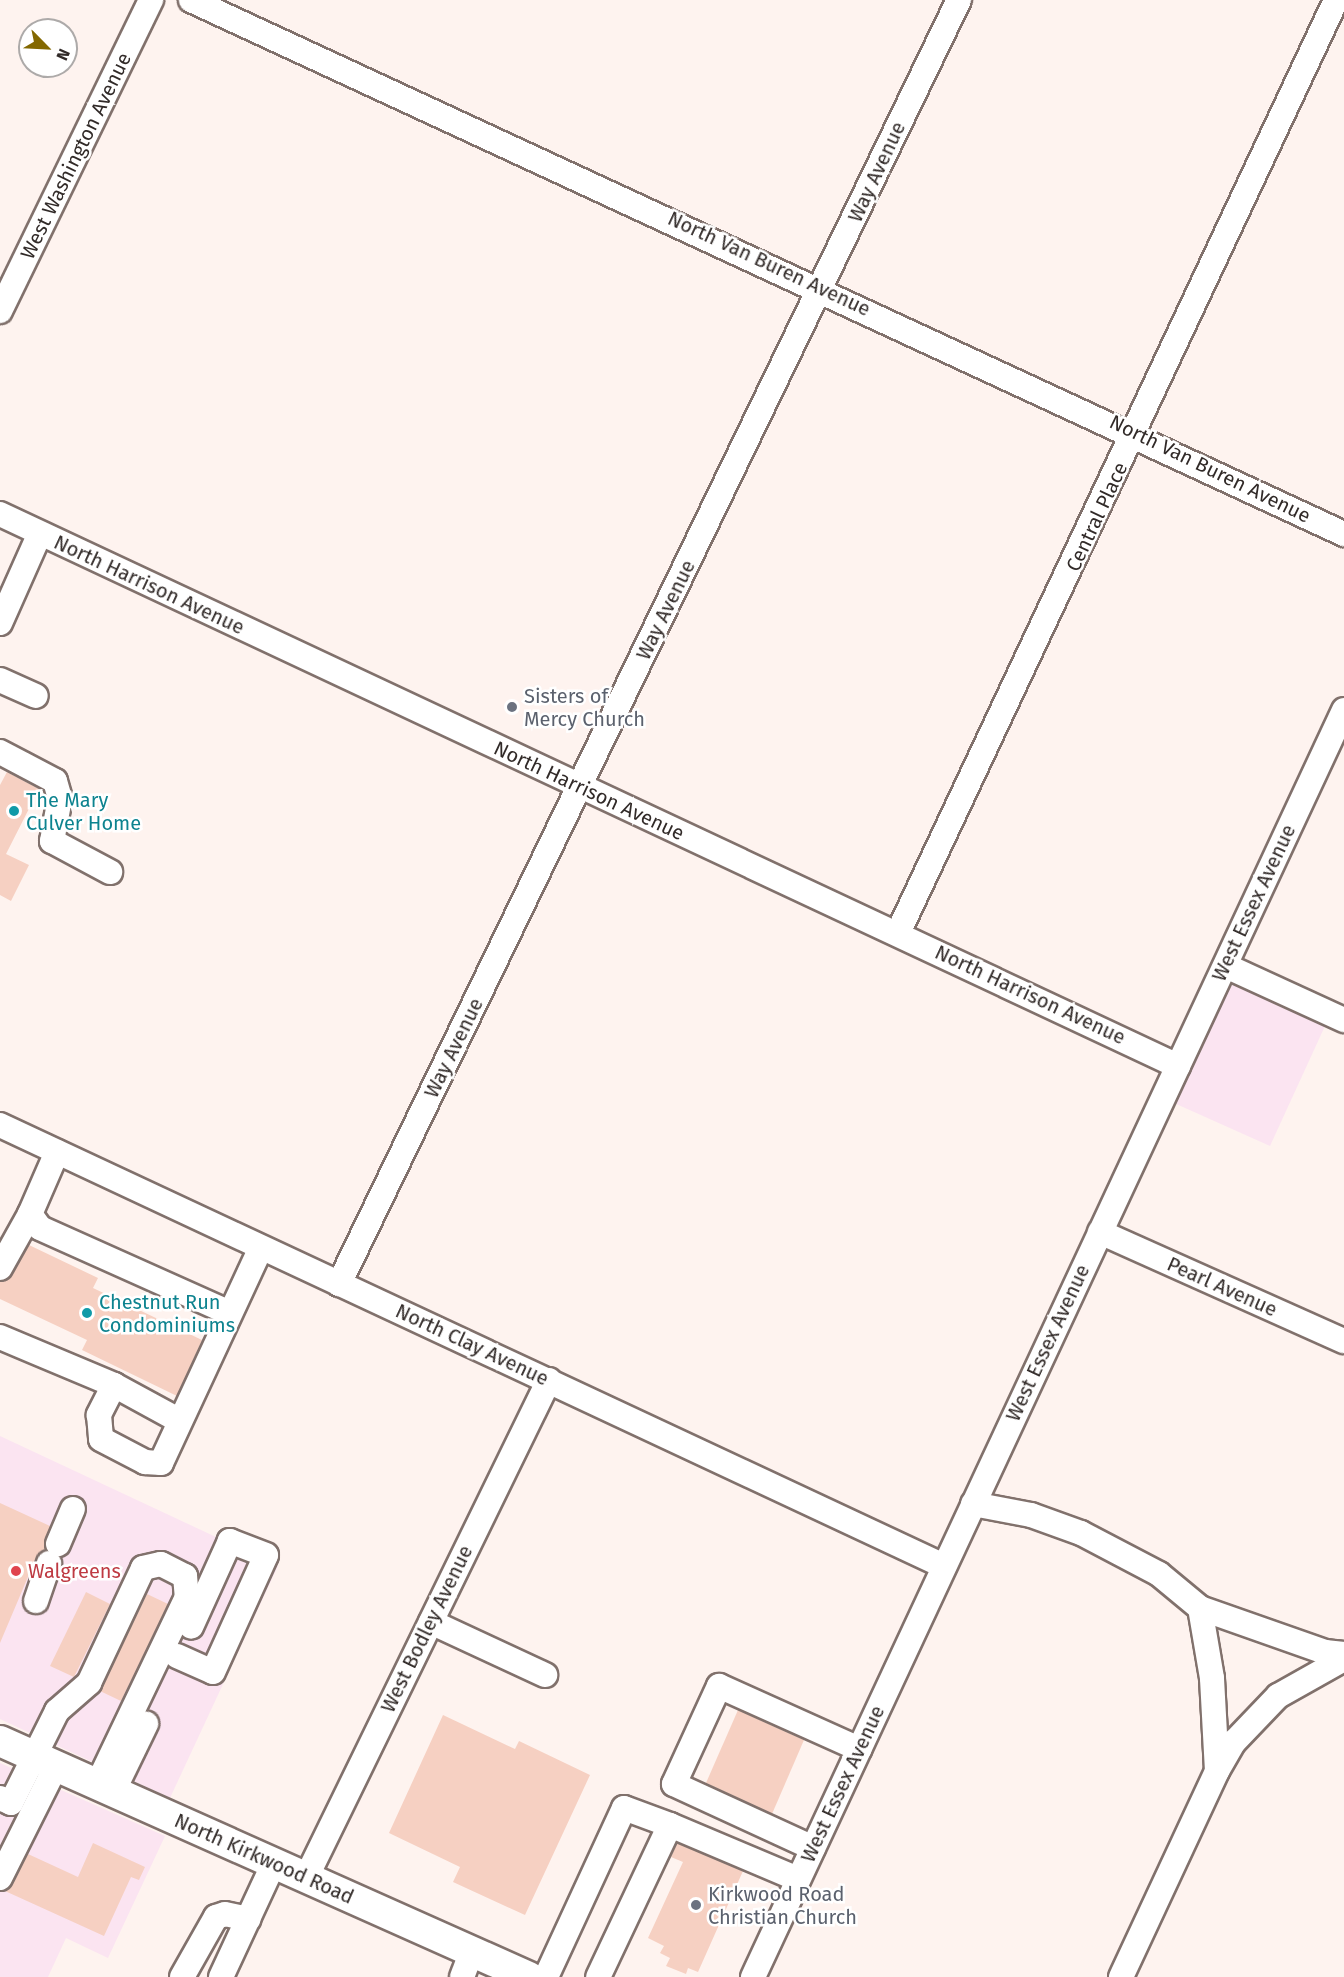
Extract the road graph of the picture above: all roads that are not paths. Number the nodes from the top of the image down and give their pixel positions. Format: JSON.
{"nodes":[{"id":1,"x":151,"y":0,"type":"edge"},
{"id":2,"x":191,"y":0,"type":"edge"},
{"id":3,"x":959,"y":0,"type":"edge"},
{"id":4,"x":1336,"y":0,"type":"edge"},
{"id":5,"x":821,"y":288,"type":"junction"},
{"id":6,"x":0,"y":311,"type":"edge"},
{"id":7,"x":1136,"y":434,"type":"junction"},
{"id":8,"x":0,"y":514,"type":"edge"},
{"id":9,"x":40,"y":533,"type":"junction"},
{"id":10,"x":1344,"y":534,"type":"edge"},
{"id":11,"x":0,"y":622,"type":"edge"},
{"id":12,"x":0,"y":680,"type":"edge"},
{"id":13,"x":36,"y":696,"type":"dead end"},
{"id":14,"x":1344,"y":710,"type":"edge"},
{"id":15,"x":0,"y":752,"type":"edge"},
{"id":16,"x":580,"y":787,"type":"junction"},
{"id":17,"x":110,"y":872,"type":"dead end"},
{"id":18,"x":898,"y":933,"type":"junction"},
{"id":19,"x":1226,"y":966,"type":"junction"},
{"id":20,"x":1344,"y":1020,"type":"edge"},
{"id":21,"x":1179,"y":1066,"type":"junction"},
{"id":22,"x":0,"y":1125,"type":"edge"},
{"id":23,"x":57,"y":1152,"type":"junction"},
{"id":24,"x":30,"y":1214,"type":"junction"},
{"id":25,"x":1100,"y":1232,"type":"junction"},
{"id":26,"x":261,"y":1248,"type":"junction"},
{"id":27,"x":0,"y":1268,"type":"edge"},
{"id":28,"x":339,"y":1284,"type":"junction"},
{"id":29,"x":231,"y":1313,"type":"junction"},
{"id":30,"x":0,"y":1337,"type":"edge"},
{"id":31,"x":1344,"y":1341,"type":"edge"},
{"id":32,"x":549,"y":1380,"type":"junction"},
{"id":33,"x":114,"y":1385,"type":"junction"},
{"id":34,"x":180,"y":1421,"type":"junction"},
{"id":35,"x":973,"y":1504,"type":"junction"},
{"id":36,"x":73,"y":1509,"type":"dead end"},
{"id":37,"x":944,"y":1566,"type":"junction"},
{"id":38,"x":36,"y":1601,"type":"dead end"},
{"id":39,"x":1200,"y":1608,"type":"junction"},
{"id":40,"x":430,"y":1622,"type":"junction"},
{"id":41,"x":1344,"y":1654,"type":"edge"},
{"id":42,"x":177,"y":1656,"type":"junction"},
{"id":43,"x":1344,"y":1659,"type":"edge"},
{"id":44,"x":544,"y":1675,"type":"dead end"},
{"id":45,"x":0,"y":1741,"type":"edge"},
{"id":46,"x":859,"y":1749,"type":"junction"},
{"id":47,"x":45,"y":1761,"type":"junction"},
{"id":48,"x":1217,"y":1771,"type":"junction"},
{"id":49,"x":105,"y":1788,"type":"junction"},
{"id":50,"x":1,"y":1802,"type":"edge"},
{"id":51,"x":670,"y":1826,"type":"junction"},
{"id":52,"x":813,"y":1848,"type":"junction"},
{"id":53,"x":274,"y":1863,"type":"junction"},
{"id":54,"x":0,"y":1878,"type":"edge"},
{"id":55,"x":306,"y":1878,"type":"junction"},
{"id":56,"x":798,"y":1879,"type":"junction"},
{"id":57,"x":248,"y":1919,"type":"junction"},
{"id":58,"x":467,"y":1964,"type":"edge"},
{"id":59,"x":224,"y":1976,"type":"edge"},
{"id":60,"x":182,"y":1977,"type":"edge"},
{"id":61,"x":529,"y":1977,"type":"edge"},
{"id":62,"x":546,"y":1977,"type":"edge"},
{"id":63,"x":598,"y":1977,"type":"edge"},
{"id":64,"x":753,"y":1977,"type":"edge"},
{"id":65,"x":1121,"y":1977,"type":"edge"}],
"edges":[{"from":1,"to":6,"type":"street","name":"West Washington Avenue"},
{"from":2,"to":5,"type":"street","name":"North Van Buren Avenue"},
{"from":3,"to":5,"type":"street","name":"Way Avenue"},
{"from":4,"to":7,"type":"street","name":"Central Place"},
{"from":5,"to":7,"type":"street","name":"North Van Buren Avenue"},
{"from":5,"to":16,"type":"street","name":"Way Avenue"},
{"from":7,"to":10,"type":"street","name":"North Van Buren Avenue"},
{"from":7,"to":18,"type":"street","name":"Central Place"},
{"from":8,"to":9,"type":"street","name":"North Harrison Avenue"},
{"from":9,"to":11,"type":"street"},
{"from":9,"to":16,"type":"street","name":"North Harrison Avenue"},
{"from":12,"to":13,"type":"street"},
{"from":14,"to":19,"type":"street","name":"West Essex Avenue"},
{"from":15,"to":17,"type":"street"},
{"from":16,"to":18,"type":"street","name":"North Harrison Avenue"},
{"from":16,"to":28,"type":"street","name":"Way Avenue"},
{"from":18,"to":21,"type":"street","name":"North Harrison Avenue"},
{"from":19,"to":20,"type":"street"},
{"from":19,"to":21,"type":"street","name":"West Essex Avenue"},
{"from":21,"to":25,"type":"street","name":"West Essex Avenue"},
{"from":22,"to":23,"type":"street","name":"North Clay Avenue"},
{"from":23,"to":24,"type":"street"},
{"from":23,"to":26,"type":"street","name":"North Clay Avenue"},
{"from":24,"to":27,"type":"street"},
{"from":24,"to":29,"type":"street"},
{"from":25,"to":31,"type":"street","name":"Pearl Avenue"},
{"from":25,"to":35,"type":"street","name":"West Essex Avenue"},
{"from":26,"to":28,"type":"street","name":"North Clay Avenue"},
{"from":26,"to":29,"type":"street"},
{"from":28,"to":32,"type":"street","name":"North Clay Avenue"},
{"from":29,"to":34,"type":"street"},
{"from":30,"to":33,"type":"street"},
{"from":32,"to":37,"type":"street","name":"North Clay Avenue"},
{"from":32,"to":40,"type":"street","name":"West Bodley Avenue"},
{"from":33,"to":34,"type":"street"},
{"from":33,"to":34,"type":"street"},
{"from":35,"to":37,"type":"street","name":"West Essex Avenue"},
{"from":35,"to":39,"type":"street"},
{"from":36,"to":38,"type":"street"},
{"from":37,"to":46,"type":"street","name":"West Essex Avenue"},
{"from":39,"to":41,"type":"street"},
{"from":39,"to":48,"type":"street"},
{"from":40,"to":44,"type":"street"},
{"from":40,"to":55,"type":"street","name":"West Bodley Avenue"},
{"from":42,"to":42,"type":"street"},
{"from":42,"to":49,"type":"street"},
{"from":43,"to":48,"type":"street"},
{"from":45,"to":47,"type":"main road","name":"North Kirkwood Road"},
{"from":46,"to":52,"type":"street","name":"West Essex Avenue"},
{"from":46,"to":52,"type":"street"},
{"from":47,"to":49,"type":"main road","name":"North Kirkwood Road"},
{"from":47,"to":49,"type":"street"},
{"from":47,"to":50,"type":"street"},
{"from":47,"to":54,"type":"street"},
{"from":48,"to":65,"type":"street"},
{"from":49,"to":53,"type":"main road","name":"North Kirkwood Road"},
{"from":51,"to":56,"type":"street"},
{"from":51,"to":62,"type":"street"},
{"from":51,"to":63,"type":"street"},
{"from":52,"to":56,"type":"street","name":"West Essex Avenue"},
{"from":53,"to":55,"type":"main road","name":"North Kirkwood Road"},
{"from":53,"to":57,"type":"street"},
{"from":55,"to":58,"type":"main road","name":"North Kirkwood Road"},
{"from":56,"to":64,"type":"street","name":"West Essex Avenue"},
{"from":57,"to":59,"type":"street"},
{"from":57,"to":60,"type":"street"},
{"from":58,"to":61,"type":"main road","name":"North Kirkwood Road"}]}
